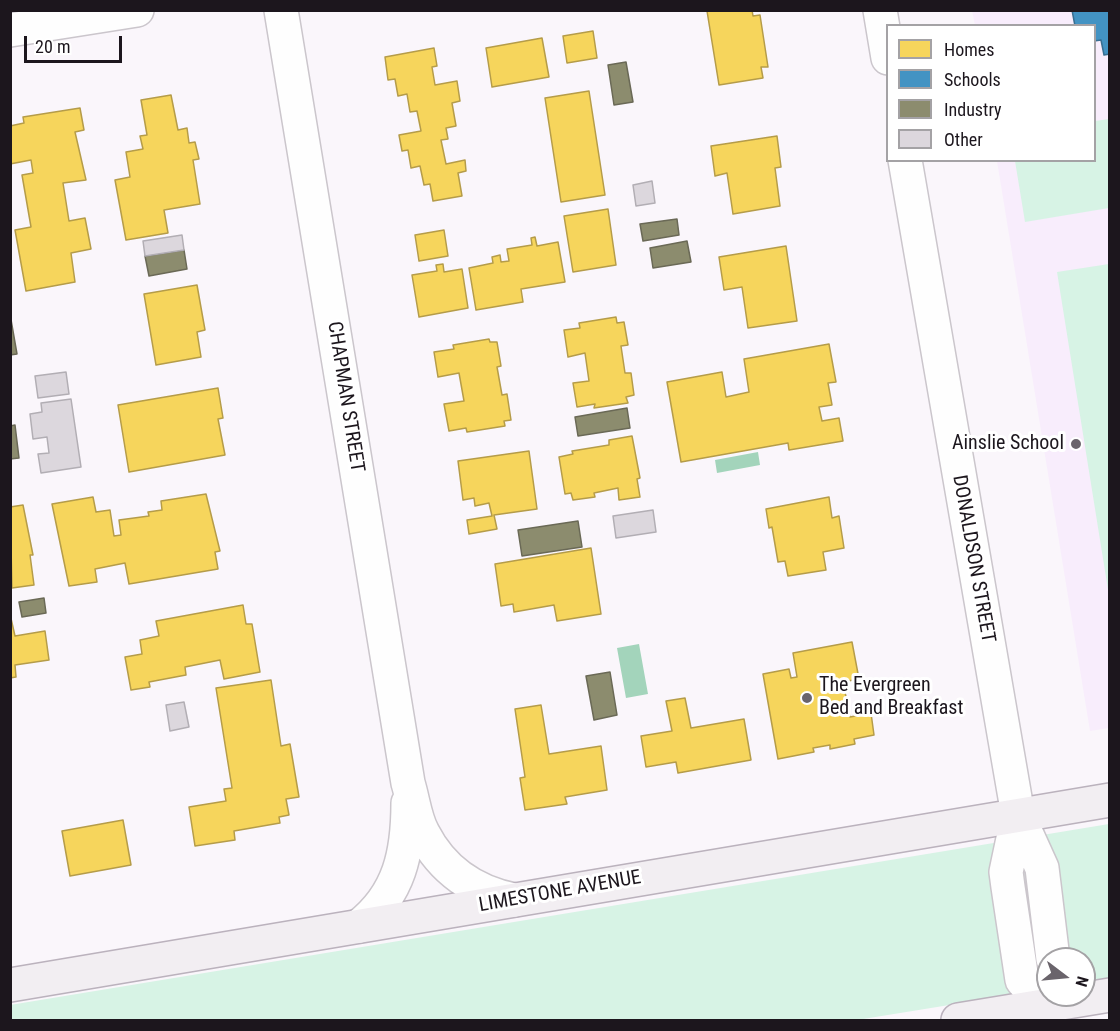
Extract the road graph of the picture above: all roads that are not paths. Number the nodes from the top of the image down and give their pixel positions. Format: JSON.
{"nodes":[{"id":1,"x":137,"y":10,"type":"edge"},
{"id":2,"x":281,"y":10,"type":"edge"},
{"id":3,"x":880,"y":10,"type":"edge"},
{"id":4,"x":10,"y":30,"type":"edge"},
{"id":5,"x":886,"y":46,"type":"edge"},
{"id":6,"x":905,"y":162,"type":"edge"},
{"id":7,"x":408,"y":783,"type":"junction"},
{"id":8,"x":1110,"y":800,"type":"edge"},
{"id":9,"x":1018,"y":815,"type":"junction"},
{"id":10,"x":514,"y":900,"type":"junction"},
{"id":11,"x":359,"y":926,"type":"junction"},
{"id":12,"x":1052,"y":947,"type":"edge"},
{"id":13,"x":10,"y":985,"type":"edge"},
{"id":14,"x":1036,"y":996,"type":"edge"},
{"id":15,"x":1046,"y":1007,"type":"edge"},
{"id":16,"x":958,"y":1020,"type":"edge"}],
"edges":[{"from":1,"to":4,"type":"street"},
{"from":2,"to":7,"type":"street","name":"CHAPMAN STREET"},
{"from":3,"to":5,"type":"street"},
{"from":6,"to":9,"type":"street","name":"DONALDSON STREET"},
{"from":7,"to":10,"type":"street","name":"CHAPMAN STREET"},
{"from":7,"to":11,"type":"street","name":"CHAPMAN STREET"},
{"from":8,"to":9,"type":"main road","name":"LIMESTONE AVENUE"},
{"from":9,"to":10,"type":"main road","name":"LIMESTONE AVENUE"},
{"from":9,"to":12,"type":"street"},
{"from":9,"to":14,"type":"street"},
{"from":10,"to":11,"type":"main road","name":"LIMESTONE AVENUE"},
{"from":11,"to":13,"type":"main road","name":"LIMESTONE AVENUE"},
{"from":15,"to":16,"type":"main road"}]}
